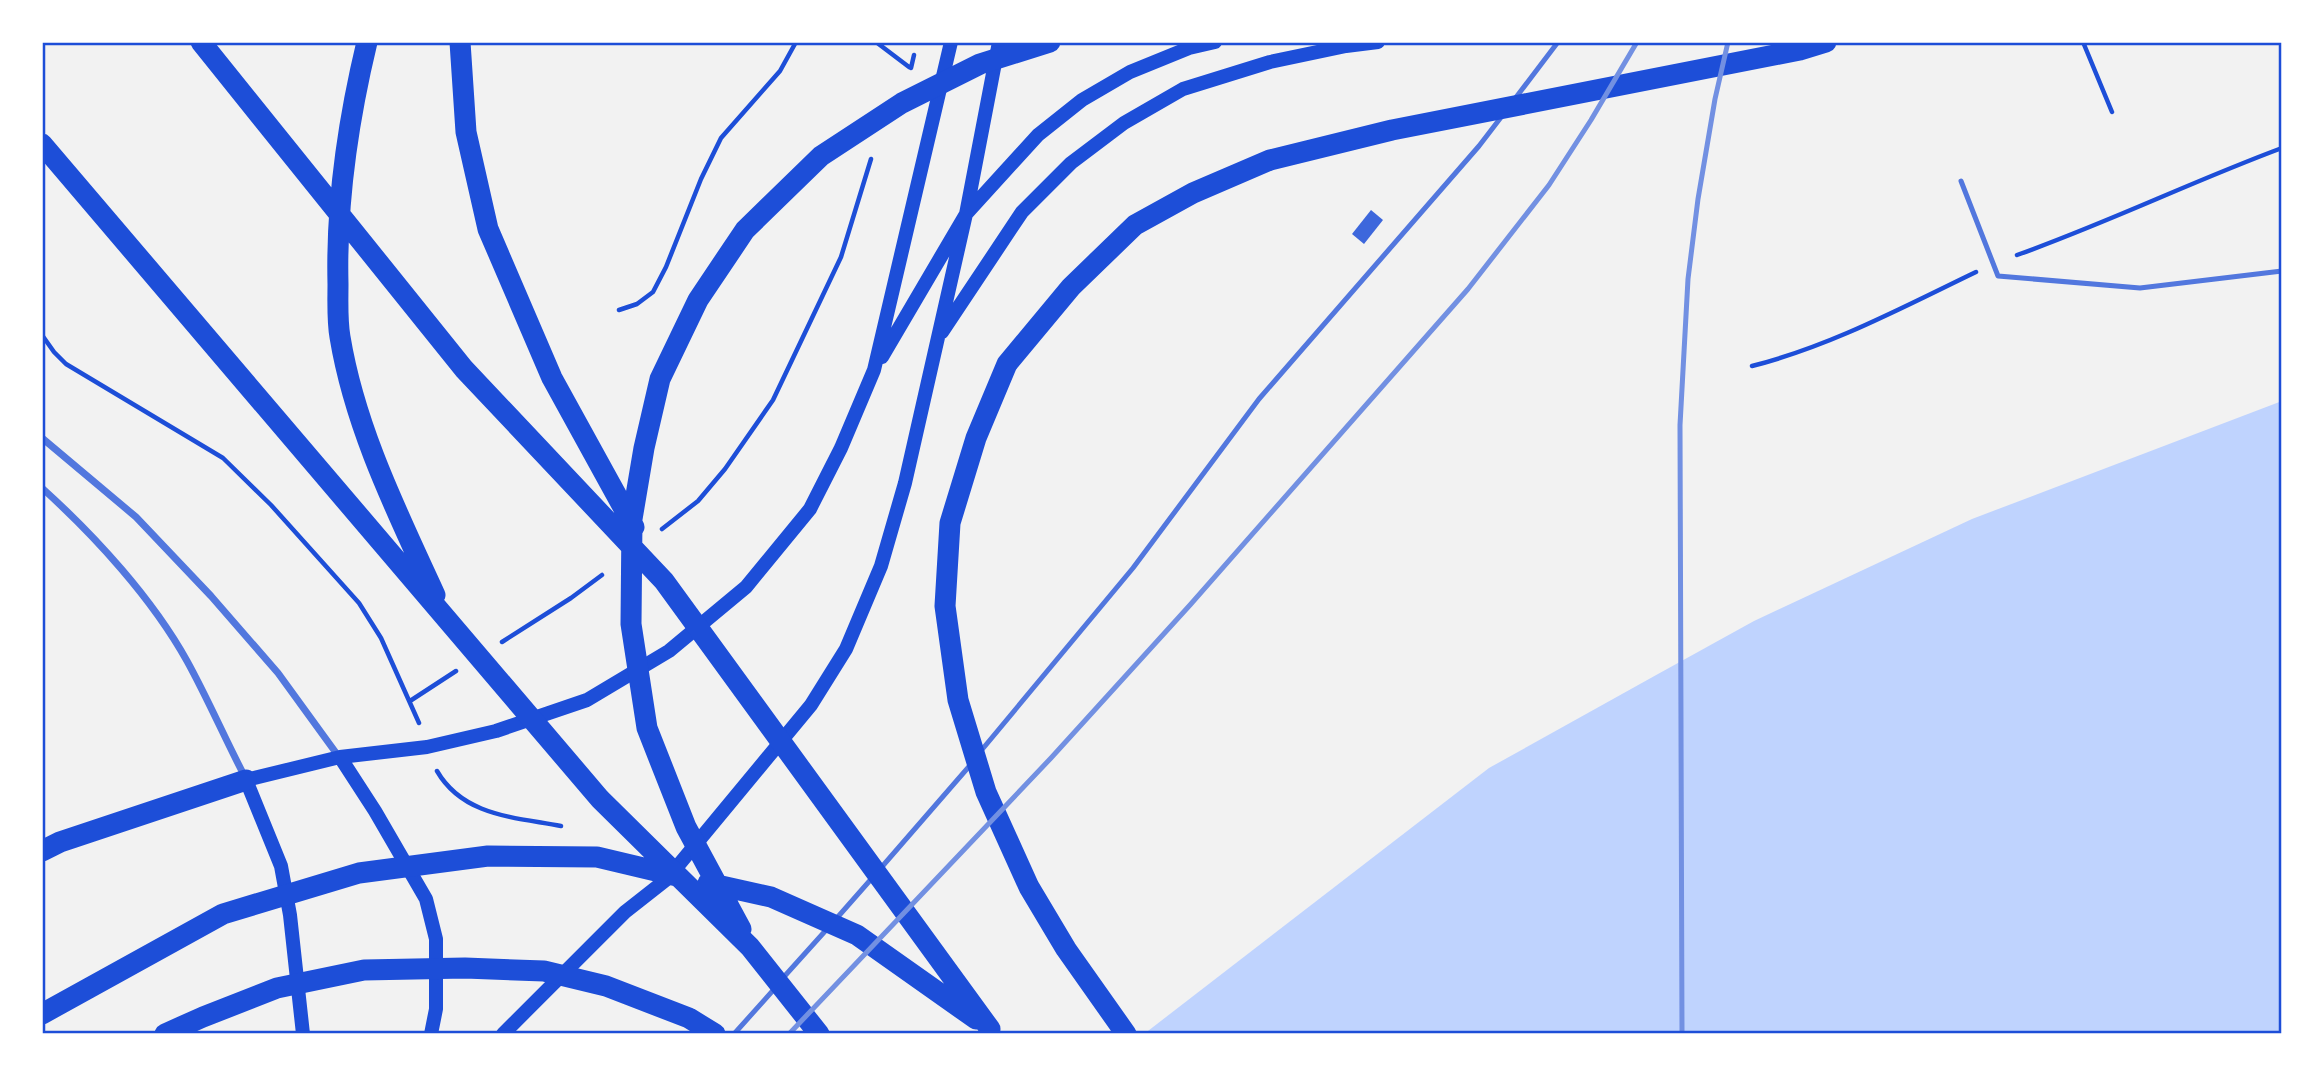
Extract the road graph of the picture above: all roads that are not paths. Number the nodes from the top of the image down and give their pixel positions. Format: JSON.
{"nodes":[{"id":1,"x":201,"y":42,"type":"edge"},
{"id":2,"x":367,"y":42,"type":"edge"},
{"id":3,"x":460,"y":42,"type":"edge"},
{"id":4,"x":951,"y":42,"type":"edge"},
{"id":5,"x":999,"y":42,"type":"edge"},
{"id":6,"x":1050,"y":42,"type":"edge"},
{"id":7,"x":1215,"y":42,"type":"edge"},
{"id":8,"x":1378,"y":42,"type":"edge"},
{"id":9,"x":1558,"y":42,"type":"edge"},
{"id":10,"x":1826,"y":42,"type":"edge"},
{"id":11,"x":42,"y":144,"type":"edge"},
{"id":12,"x":1961,"y":181,"type":"dead end"},
{"id":13,"x":966,"y":214,"type":"junction"},
{"id":14,"x":2282,"y":271,"type":"edge"},
{"id":15,"x":937,"y":339,"type":"junction"},
{"id":16,"x":874,"y":370,"type":"junction"},
{"id":17,"x":42,"y":438,"type":"edge"},
{"id":18,"x":42,"y":488,"type":"edge"},
{"id":19,"x":664,"y":581,"type":"junction"},
{"id":20,"x":447,"y":619,"type":"junction"},
{"id":21,"x":340,"y":757,"type":"junction"},
{"id":22,"x":246,"y":780,"type":"junction"},
{"id":23,"x":42,"y":851,"type":"edge"},
{"id":24,"x":750,"y":947,"type":"junction"},
{"id":25,"x":47,"y":1010,"type":"edge"},
{"id":26,"x":992,"y":1032,"type":"edge"},
{"id":27,"x":165,"y":1034,"type":"edge"},
{"id":28,"x":303,"y":1034,"type":"edge"},
{"id":29,"x":431,"y":1034,"type":"edge"},
{"id":30,"x":503,"y":1034,"type":"edge"},
{"id":31,"x":715,"y":1034,"type":"edge"},
{"id":32,"x":734,"y":1034,"type":"edge"},
{"id":33,"x":819,"y":1034,"type":"edge"},
{"id":34,"x":1126,"y":1034,"type":"edge"}],
"edges":[{"from":1,"to":19,"type":"highway"},
{"from":2,"to":20,"type":"highway"},
{"from":3,"to":19,"type":"highway"},
{"from":4,"to":16,"type":"main road"},
{"from":5,"to":13,"type":"main road"},
{"from":6,"to":24,"type":"highway"},
{"from":7,"to":13,"type":"main road"},
{"from":8,"to":15,"type":"main road"},
{"from":9,"to":32,"type":"lane"},
{"from":10,"to":34,"type":"highway"},
{"from":11,"to":20,"type":"highway"},
{"from":12,"to":14,"type":"lane"},
{"from":13,"to":15,"type":"main road"},
{"from":13,"to":16,"type":"main road"},
{"from":15,"to":30,"type":"main road"},
{"from":16,"to":21,"type":"main road"},
{"from":17,"to":21,"type":"street"},
{"from":18,"to":22,"type":"street"},
{"from":19,"to":26,"type":"highway"},
{"from":20,"to":24,"type":"highway"},
{"from":21,"to":22,"type":"main road"},
{"from":21,"to":29,"type":"main road"},
{"from":22,"to":23,"type":"highway"},
{"from":22,"to":28,"type":"main road"},
{"from":24,"to":33,"type":"highway"},
{"from":25,"to":26,"type":"highway"},
{"from":27,"to":31,"type":"highway"}]}
